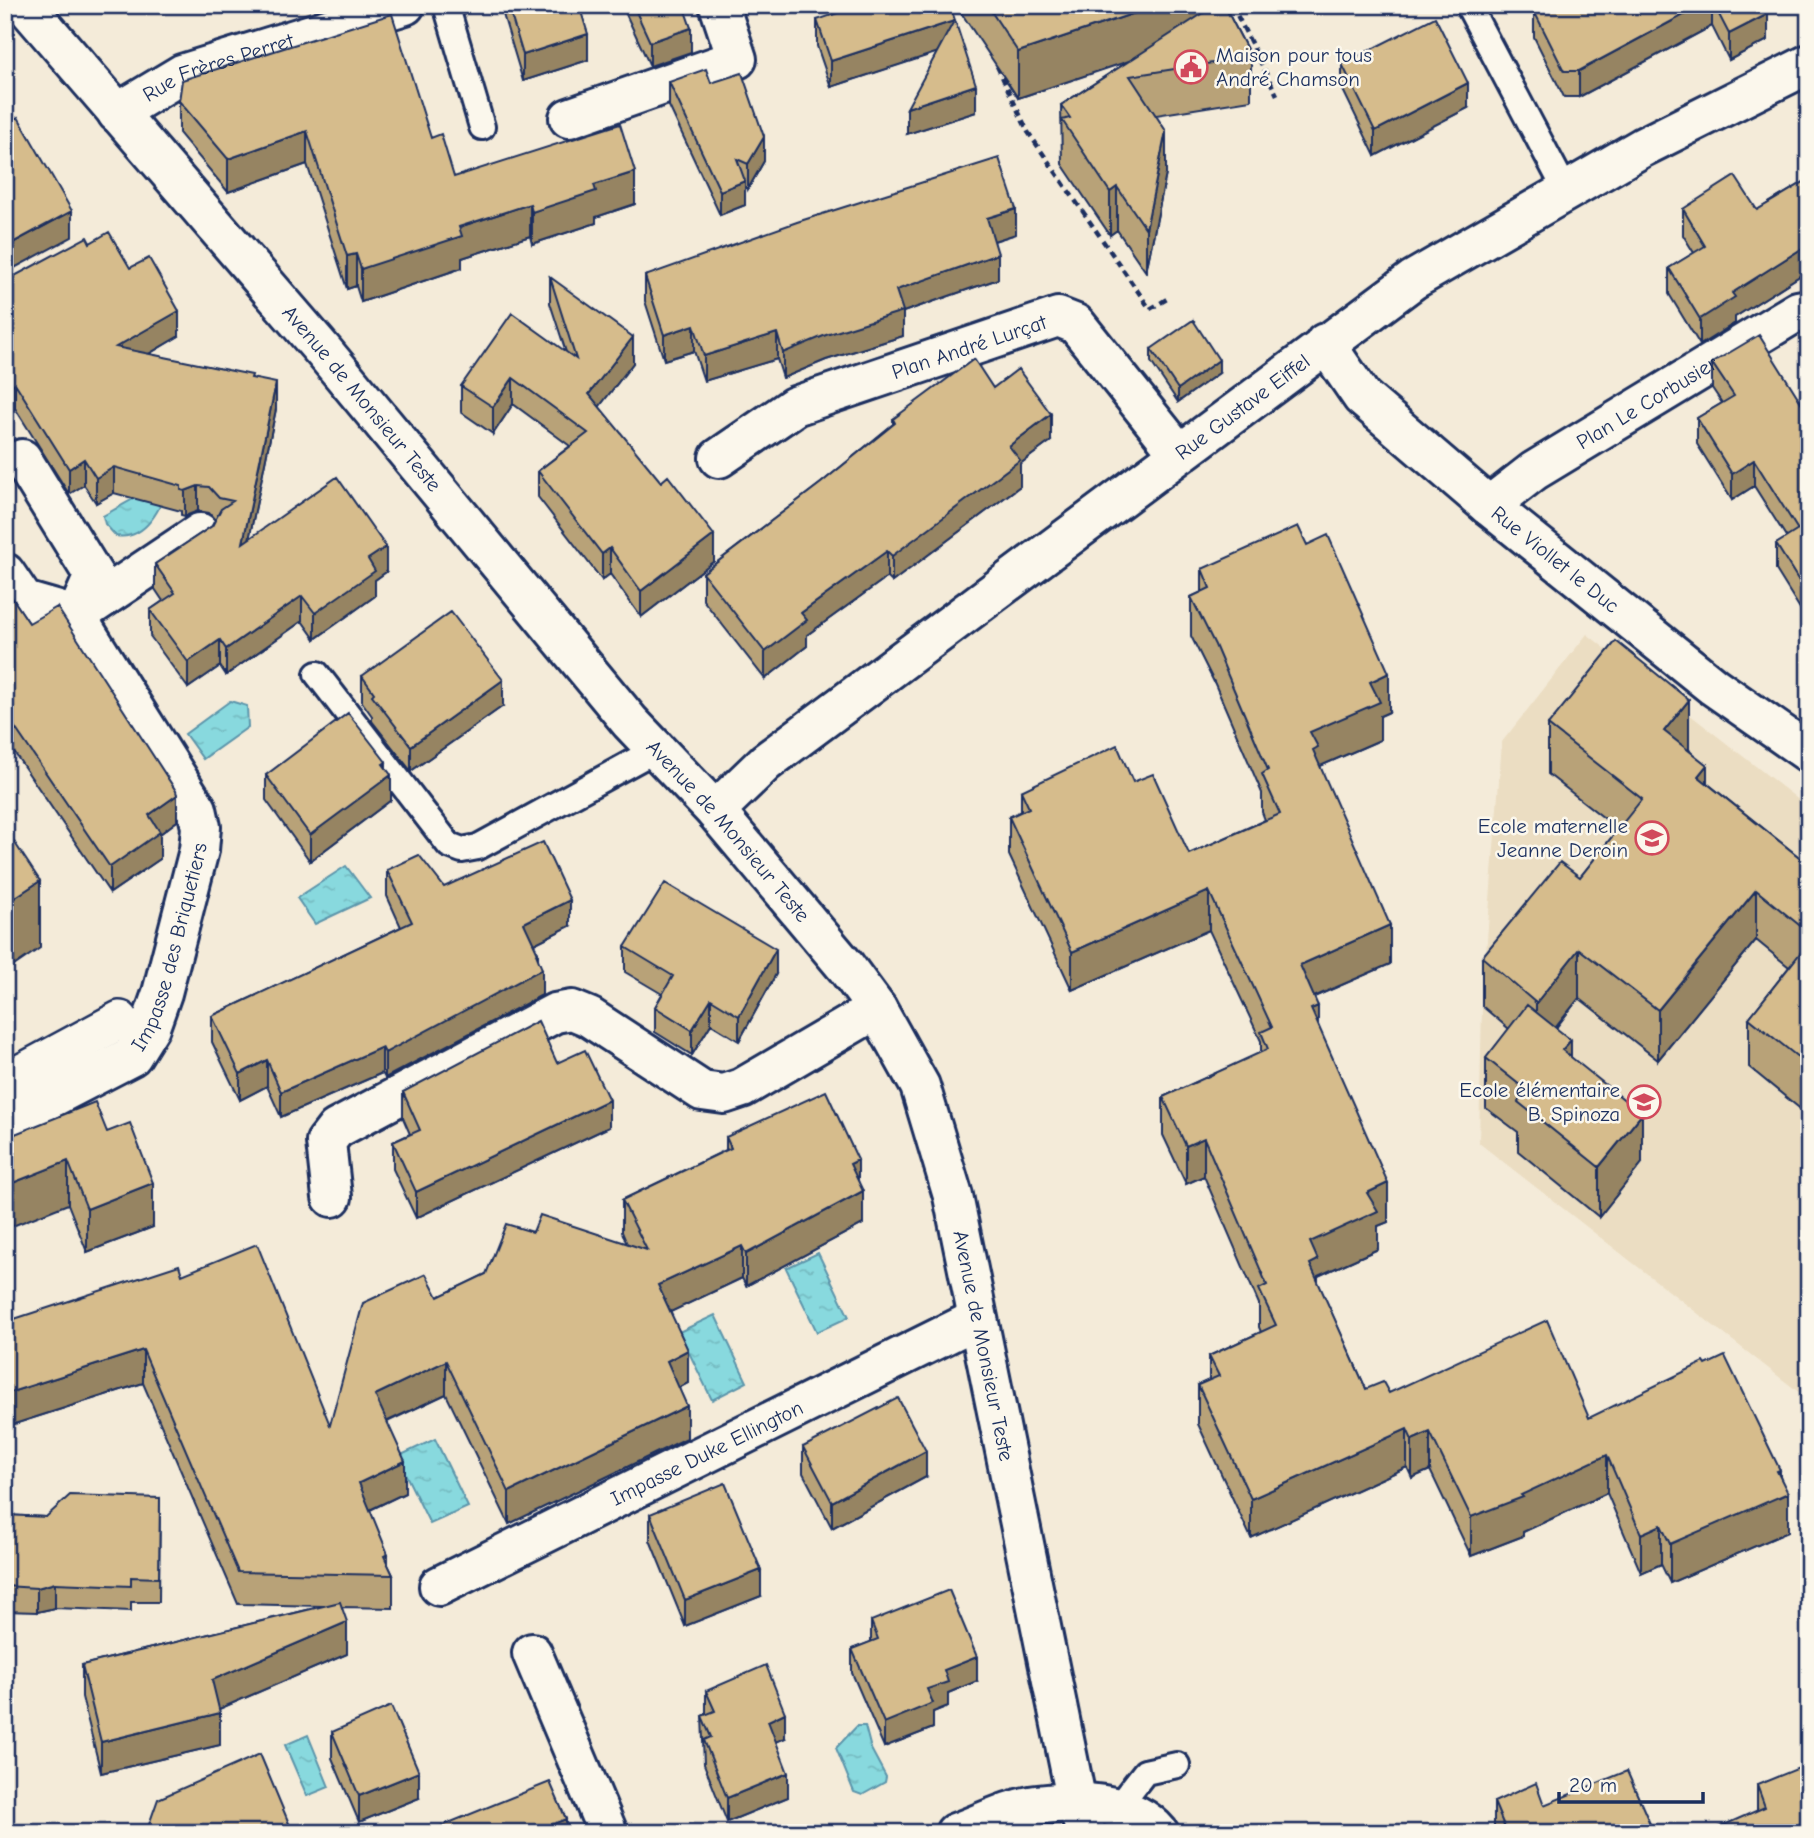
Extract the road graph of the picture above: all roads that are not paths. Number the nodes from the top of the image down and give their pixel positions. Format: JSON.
{"nodes":[{"id":1,"x":25,"y":5,"type":"edge"},
{"id":2,"x":405,"y":5,"type":"edge"},
{"id":3,"x":446,"y":5,"type":"edge"},
{"id":4,"x":719,"y":5,"type":"edge"},
{"id":5,"x":1468,"y":5,"type":"edge"},
{"id":6,"x":1809,"y":64,"type":"edge"},
{"id":7,"x":117,"y":113,"type":"junction"},
{"id":8,"x":569,"y":118,"type":"dead end"},
{"id":9,"x":482,"y":127,"type":"dead end"},
{"id":10,"x":1565,"y":189,"type":"junction"},
{"id":11,"x":1809,"y":309,"type":"edge"},
{"id":12,"x":1325,"y":343,"type":"junction"},
{"id":13,"x":1178,"y":452,"type":"junction"},
{"id":14,"x":11,"y":453,"type":"edge"},
{"id":15,"x":719,"y":458,"type":"dead end"},
{"id":16,"x":1489,"y":506,"type":"junction"},
{"id":17,"x":200,"y":533,"type":"edge"},
{"id":18,"x":5,"y":573,"type":"edge"},
{"id":19,"x":76,"y":616,"type":"junction"},
{"id":20,"x":317,"y":674,"type":"dead end"},
{"id":21,"x":655,"y":750,"type":"junction"},
{"id":22,"x":1809,"y":752,"type":"edge"},
{"id":23,"x":715,"y":811,"type":"junction"},
{"id":24,"x":877,"y":1009,"type":"junction"},
{"id":25,"x":120,"y":1020,"type":"dead end"},
{"id":26,"x":11,"y":1099,"type":"edge"},
{"id":27,"x":332,"y":1198,"type":"dead end"},
{"id":28,"x":977,"y":1319,"type":"junction"},
{"id":29,"x":439,"y":1586,"type":"dead end"},
{"id":30,"x":532,"y":1653,"type":"dead end"},
{"id":31,"x":1177,"y":1765,"type":"dead end"},
{"id":32,"x":1117,"y":1808,"type":"junction"},
{"id":33,"x":1081,"y":1818,"type":"edge"},
{"id":34,"x":608,"y":1833,"type":"edge"},
{"id":35,"x":956,"y":1833,"type":"edge"},
{"id":36,"x":1158,"y":1833,"type":"edge"}],
"edges":[{"from":1,"to":7,"type":"street","name":"Avenue de Monsieur Teste"},
{"from":2,"to":7,"type":"street","name":"Rue Frères Perret"},
{"from":3,"to":9,"type":"lane"},
{"from":4,"to":8,"type":"street"},
{"from":5,"to":10,"type":"lane"},
{"from":6,"to":10,"type":"street","name":"Rue Gustave Eiffel"},
{"from":7,"to":21,"type":"street","name":"Avenue de Monsieur Teste"},
{"from":10,"to":12,"type":"street","name":"Rue Gustave Eiffel"},
{"from":11,"to":16,"type":"street","name":"Plan Le Corbusier"},
{"from":12,"to":13,"type":"street","name":"Rue Gustave Eiffel"},
{"from":12,"to":16,"type":"street","name":"Rue Viollet le Duc"},
{"from":13,"to":15,"type":"street","name":"Plan André Lurçat"},
{"from":13,"to":23,"type":"street","name":"Rue Gustave Eiffel"},
{"from":14,"to":19,"type":"street"},
{"from":16,"to":22,"type":"street","name":"Rue Viollet le Duc"},
{"from":17,"to":19,"type":"street"},
{"from":18,"to":19,"type":"street"},
{"from":19,"to":26,"type":"street","name":"Impasse des Briquetiers"},
{"from":20,"to":21,"type":"lane"},
{"from":21,"to":23,"type":"street","name":"Avenue de Monsieur Teste"},
{"from":23,"to":24,"type":"street","name":"Avenue de Monsieur Teste"},
{"from":24,"to":27,"type":"street"},
{"from":24,"to":28,"type":"street","name":"Avenue de Monsieur Teste"},
{"from":25,"to":26,"type":"street"},
{"from":28,"to":29,"type":"street","name":"Impasse Duke Ellington"},
{"from":28,"to":33,"type":"street","name":"Avenue de Monsieur Teste"},
{"from":30,"to":34,"type":"street"},
{"from":31,"to":32,"type":"lane"},
{"from":32,"to":33,"type":"street"},
{"from":32,"to":36,"type":"street"},
{"from":33,"to":35,"type":"street"}]}
